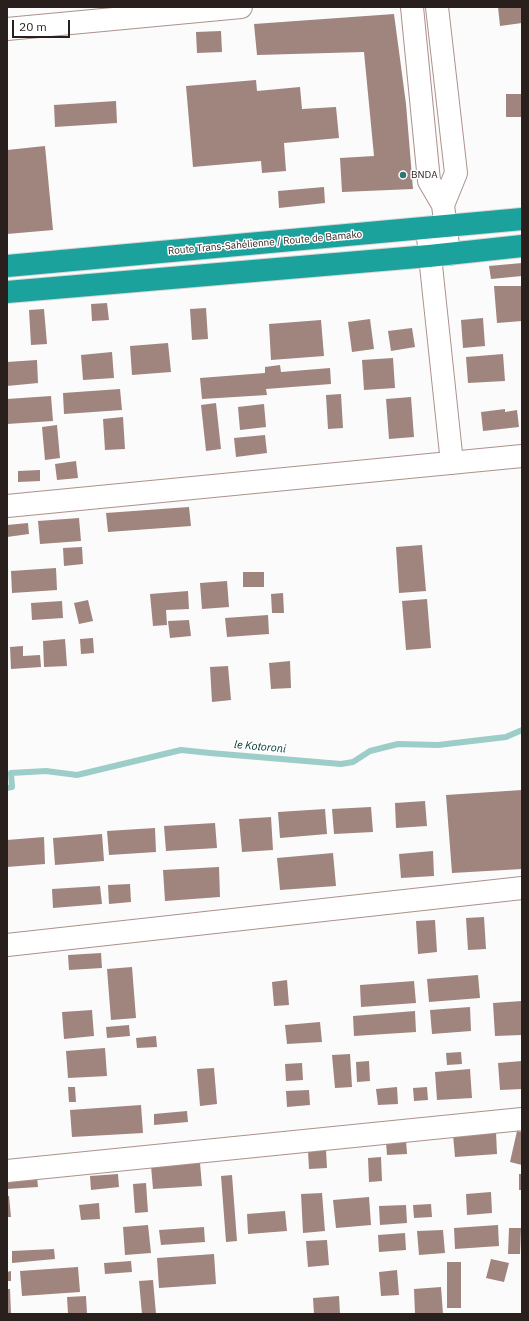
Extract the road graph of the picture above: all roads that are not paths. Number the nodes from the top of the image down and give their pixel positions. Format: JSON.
{"nodes":[{"id":1,"x":241,"y":7,"type":"edge"},
{"id":2,"x":412,"y":7,"type":"edge"},
{"id":3,"x":437,"y":7,"type":"edge"},
{"id":4,"x":7,"y":28,"type":"edge"},
{"id":5,"x":522,"y":219,"type":"edge"},
{"id":6,"x":439,"y":220,"type":"junction"},
{"id":7,"x":522,"y":246,"type":"edge"},
{"id":8,"x":439,"y":255,"type":"junction"},
{"id":9,"x":7,"y":266,"type":"edge"},
{"id":10,"x":7,"y":292,"type":"edge"},
{"id":11,"x":522,"y":456,"type":"edge"},
{"id":12,"x":452,"y":463,"type":"junction"},
{"id":13,"x":7,"y":506,"type":"edge"},
{"id":14,"x":522,"y":888,"type":"edge"},
{"id":15,"x":7,"y":945,"type":"edge"},
{"id":16,"x":522,"y":1119,"type":"edge"},
{"id":17,"x":7,"y":1171,"type":"edge"}],
"edges":[{"from":1,"to":4,"type":"street"},
{"from":2,"to":6,"type":"street"},
{"from":3,"to":6,"type":"street"},
{"from":5,"to":6,"type":"highway","name":"Route Trans-Sahélienne / Route de Bamako"},
{"from":6,"to":8,"type":"street"},
{"from":6,"to":9,"type":"highway","name":"Route Trans-Sahélienne / Route de Bamako"},
{"from":7,"to":8,"type":"highway"},
{"from":8,"to":10,"type":"highway"},
{"from":8,"to":12,"type":"street"},
{"from":11,"to":12,"type":"street"},
{"from":12,"to":13,"type":"street"},
{"from":14,"to":15,"type":"street"},
{"from":16,"to":17,"type":"street"}]}
